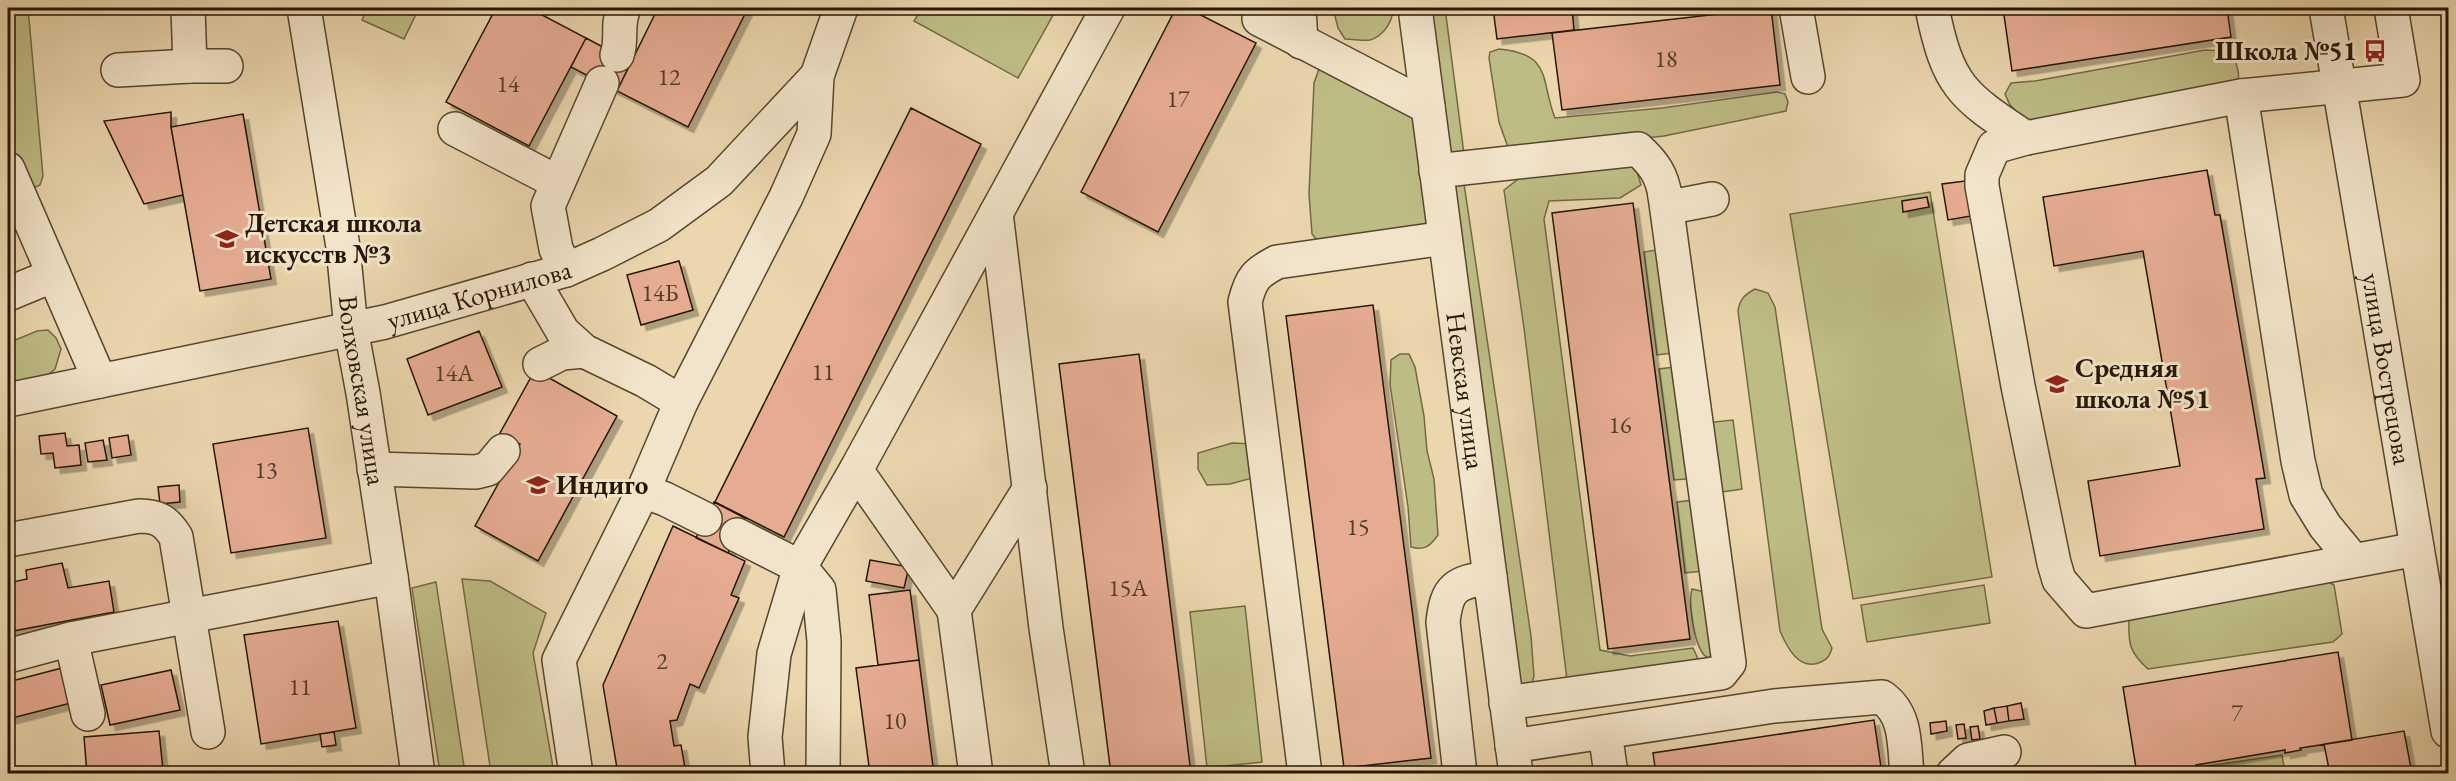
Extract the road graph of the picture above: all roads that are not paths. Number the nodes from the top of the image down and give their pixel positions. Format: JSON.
{"nodes":[{"id":1,"x":188,"y":8,"type":"edge"},
{"id":2,"x":304,"y":8,"type":"edge"},
{"id":3,"x":624,"y":8,"type":"edge"},
{"id":4,"x":842,"y":8,"type":"edge"},
{"id":5,"x":1108,"y":8,"type":"edge"},
{"id":6,"x":1299,"y":8,"type":"edge"},
{"id":7,"x":1415,"y":8,"type":"edge"},
{"id":8,"x":1796,"y":8,"type":"edge"},
{"id":9,"x":1932,"y":8,"type":"edge"},
{"id":10,"x":2326,"y":8,"type":"edge"},
{"id":11,"x":2391,"y":8,"type":"edge"},
{"id":12,"x":1259,"y":19,"type":"dead end"},
{"id":13,"x":1301,"y":42,"type":"junction"},
{"id":14,"x":190,"y":66,"type":"junction"},
{"id":15,"x":226,"y":66,"type":"dead end"},
{"id":16,"x":118,"y":70,"type":"dead end"},
{"id":17,"x":817,"y":76,"type":"junction"},
{"id":18,"x":1808,"y":77,"type":"dead end"},
{"id":19,"x":2338,"y":87,"type":"junction"},
{"id":20,"x":2241,"y":96,"type":"junction"},
{"id":21,"x":1428,"y":107,"type":"junction"},
{"id":22,"x":455,"y":129,"type":"dead end"},
{"id":23,"x":2026,"y":138,"type":"junction"},
{"id":24,"x":8,"y":169,"type":"edge"},
{"id":25,"x":1436,"y":171,"type":"junction"},
{"id":26,"x":557,"y":182,"type":"junction"},
{"id":27,"x":1665,"y":196,"type":"junction"},
{"id":28,"x":1712,"y":199,"type":"dead end"},
{"id":29,"x":996,"y":213,"type":"junction"},
{"id":30,"x":1445,"y":238,"type":"junction"},
{"id":31,"x":566,"y":270,"type":"junction"},
{"id":32,"x":54,"y":275,"type":"junction"},
{"id":33,"x":532,"y":279,"type":"junction"},
{"id":34,"x":8,"y":294,"type":"edge"},
{"id":35,"x":351,"y":329,"type":"junction"},
{"id":36,"x":584,"y":351,"type":"junction"},
{"id":37,"x":540,"y":364,"type":"dead end"},
{"id":38,"x":100,"y":381,"type":"junction"},
{"id":39,"x":8,"y":400,"type":"edge"},
{"id":40,"x":681,"y":402,"type":"junction"},
{"id":41,"x":8,"y":407,"type":"edge"},
{"id":42,"x":8,"y":416,"type":"edge"},
{"id":43,"x":503,"y":451,"type":"dead end"},
{"id":44,"x":375,"y":469,"type":"junction"},
{"id":45,"x":856,"y":470,"type":"junction"},
{"id":46,"x":1030,"y":488,"type":"junction"},
{"id":47,"x":643,"y":490,"type":"junction"},
{"id":48,"x":705,"y":519,"type":"dead end"},
{"id":49,"x":737,"y":535,"type":"dead end"},
{"id":50,"x":8,"y":540,"type":"edge"},
{"id":51,"x":2417,"y":549,"type":"junction"},
{"id":52,"x":2353,"y":560,"type":"junction"},
{"id":53,"x":800,"y":567,"type":"junction"},
{"id":54,"x":391,"y":577,"type":"junction"},
{"id":55,"x":1490,"y":577,"type":"junction"},
{"id":56,"x":954,"y":610,"type":"junction"},
{"id":57,"x":190,"y":617,"type":"junction"},
{"id":58,"x":71,"y":639,"type":"junction"},
{"id":59,"x":8,"y":656,"type":"edge"},
{"id":60,"x":1506,"y":703,"type":"junction"},
{"id":61,"x":88,"y":714,"type":"dead end"},
{"id":62,"x":2448,"y":731,"type":"edge"},
{"id":63,"x":208,"y":732,"type":"dead end"},
{"id":64,"x":1605,"y":732,"type":"junction"},
{"id":65,"x":2004,"y":752,"type":"dead end"},
{"id":66,"x":1514,"y":760,"type":"edge"},
{"id":67,"x":418,"y":774,"type":"edge"},
{"id":68,"x":576,"y":774,"type":"edge"},
{"id":69,"x":768,"y":774,"type":"edge"},
{"id":70,"x":823,"y":774,"type":"edge"},
{"id":71,"x":976,"y":774,"type":"edge"},
{"id":72,"x":1068,"y":774,"type":"edge"},
{"id":73,"x":1305,"y":774,"type":"edge"},
{"id":74,"x":1460,"y":774,"type":"edge"},
{"id":75,"x":1611,"y":774,"type":"edge"},
{"id":76,"x":1907,"y":774,"type":"edge"},
{"id":77,"x":1953,"y":774,"type":"edge"}],
"edges":[{"from":1,"to":14,"type":"street"},
{"from":2,"to":35,"type":"street","name":"Волховская улица"},
{"from":3,"to":26,"type":"street"},
{"from":4,"to":17,"type":"street","name":"улица Корнилова"},
{"from":5,"to":29,"type":"street"},
{"from":6,"to":13,"type":"street"},
{"from":7,"to":21,"type":"street","name":"Невская улица"},
{"from":8,"to":18,"type":"street"},
{"from":9,"to":23,"type":"street"},
{"from":10,"to":19,"type":"street","name":"улица Вострецова"},
{"from":11,"to":19,"type":"street"},
{"from":12,"to":13,"type":"street"},
{"from":13,"to":21,"type":"street"},
{"from":14,"to":15,"type":"street"},
{"from":14,"to":16,"type":"street"},
{"from":17,"to":31,"type":"street","name":"улица Корнилова"},
{"from":17,"to":40,"type":"street"},
{"from":19,"to":20,"type":"street"},
{"from":19,"to":51,"type":"street","name":"улица Вострецова"},
{"from":20,"to":23,"type":"street"},
{"from":20,"to":52,"type":"street"},
{"from":21,"to":25,"type":"street","name":"Невская улица"},
{"from":22,"to":26,"type":"street"},
{"from":23,"to":52,"type":"street"},
{"from":24,"to":32,"type":"street"},
{"from":25,"to":27,"type":"street"},
{"from":25,"to":30,"type":"street","name":"Невская улица"},
{"from":26,"to":31,"type":"street"},
{"from":27,"to":28,"type":"street"},
{"from":27,"to":60,"type":"street"},
{"from":29,"to":45,"type":"street"},
{"from":29,"to":46,"type":"street"},
{"from":30,"to":55,"type":"street","name":"Невская улица"},
{"from":30,"to":73,"type":"street"},
{"from":31,"to":33,"type":"street","name":"улица Корнилова"},
{"from":32,"to":34,"type":"street"},
{"from":32,"to":38,"type":"street"},
{"from":33,"to":35,"type":"street","name":"улица Корнилова"},
{"from":33,"to":36,"type":"street"},
{"from":35,"to":38,"type":"street","name":"улица Корнилова"},
{"from":35,"to":44,"type":"street","name":"Волховская улица"},
{"from":36,"to":37,"type":"street"},
{"from":36,"to":40,"type":"street"},
{"from":38,"to":39,"type":"street","name":"улица Корнилова"},
{"from":40,"to":47,"type":"street"},
{"from":41,"to":42,"type":"street"},
{"from":43,"to":44,"type":"street"},
{"from":44,"to":54,"type":"street","name":"Волховская улица"},
{"from":45,"to":53,"type":"street"},
{"from":45,"to":56,"type":"street"},
{"from":46,"to":56,"type":"street"},
{"from":46,"to":72,"type":"street"},
{"from":47,"to":48,"type":"street"},
{"from":47,"to":68,"type":"street"},
{"from":49,"to":53,"type":"street"},
{"from":50,"to":57,"type":"street"},
{"from":51,"to":52,"type":"street"},
{"from":51,"to":62,"type":"street","name":"улица Вострецова"},
{"from":53,"to":69,"type":"street"},
{"from":53,"to":70,"type":"street"},
{"from":54,"to":57,"type":"street"},
{"from":54,"to":67,"type":"street","name":"Волховская улица"},
{"from":55,"to":60,"type":"street","name":"Невская улица"},
{"from":55,"to":74,"type":"street"},
{"from":56,"to":71,"type":"street"},
{"from":57,"to":58,"type":"street"},
{"from":57,"to":63,"type":"street"},
{"from":58,"to":59,"type":"street"},
{"from":58,"to":61,"type":"street"},
{"from":60,"to":66,"type":"street","name":"Невская улица"},
{"from":64,"to":66,"type":"street"},
{"from":64,"to":75,"type":"street"},
{"from":64,"to":76,"type":"street"},
{"from":65,"to":77,"type":"street"}]}
